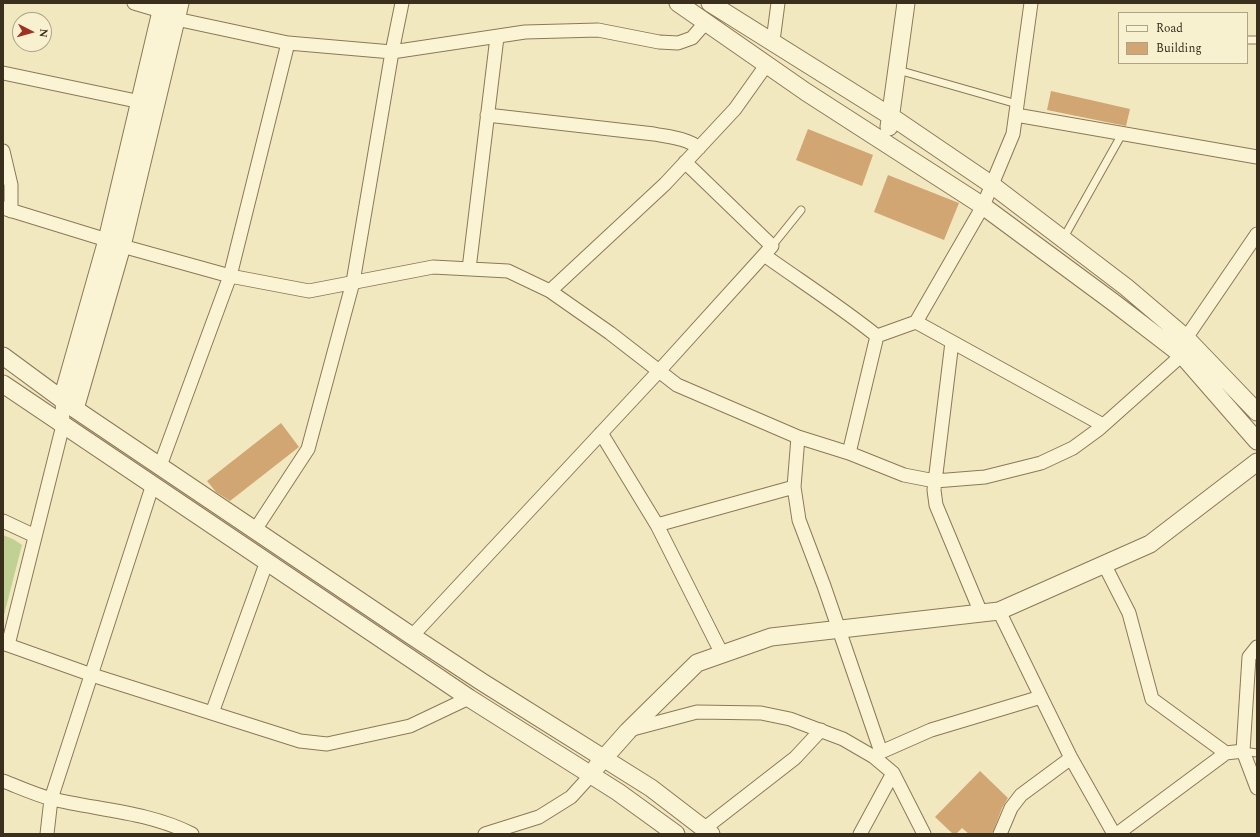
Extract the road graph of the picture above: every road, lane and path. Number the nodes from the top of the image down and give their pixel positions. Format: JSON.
{"nodes":[{"id":1,"x":134,"y":3,"type":"edge"},
{"id":2,"x":180,"y":3,"type":"edge"},
{"id":3,"x":402,"y":3,"type":"edge"},
{"id":4,"x":678,"y":3,"type":"edge"},
{"id":5,"x":710,"y":3,"type":"edge"},
{"id":6,"x":778,"y":3,"type":"edge"},
{"id":7,"x":906,"y":3,"type":"edge"},
{"id":8,"x":1031,"y":3,"type":"edge"},
{"id":9,"x":162,"y":7,"type":"edge"},
{"id":10,"x":176,"y":20,"type":"junction"},
{"id":11,"x":706,"y":22,"type":"junction"},
{"id":12,"x":497,"y":37,"type":"junction"},
{"id":13,"x":773,"y":41,"type":"junction"},
{"id":14,"x":288,"y":43,"type":"junction"},
{"id":15,"x":392,"y":52,"type":"junction"},
{"id":16,"x":767,"y":64,"type":"junction"},
{"id":17,"x":898,"y":70,"type":"junction"},
{"id":18,"x":3,"y":72,"type":"edge"},
{"id":19,"x":141,"y":102,"type":"junction"},
{"id":20,"x":1016,"y":110,"type":"junction"},
{"id":21,"x":487,"y":116,"type":"junction"},
{"id":22,"x":892,"y":117,"type":"junction"},
{"id":23,"x":1122,"y":134,"type":"junction"},
{"id":24,"x":885,"y":143,"type":"junction"},
{"id":25,"x":699,"y":148,"type":"junction"},
{"id":26,"x":3,"y":151,"type":"edge"},
{"id":27,"x":1257,"y":157,"type":"edge"},
{"id":28,"x":685,"y":162,"type":"junction"},
{"id":29,"x":992,"y":185,"type":"junction"},
{"id":30,"x":983,"y":206,"type":"junction"},
{"id":31,"x":7,"y":210,"type":"edge"},
{"id":32,"x":801,"y":210,"type":"dead end"},
{"id":33,"x":1257,"y":234,"type":"edge"},
{"id":34,"x":1063,"y":239,"type":"junction"},
{"id":35,"x":115,"y":243,"type":"junction"},
{"id":36,"x":768,"y":251,"type":"junction"},
{"id":37,"x":469,"y":269,"type":"junction"},
{"id":38,"x":230,"y":276,"type":"junction"},
{"id":39,"x":353,"y":282,"type":"junction"},
{"id":40,"x":550,"y":291,"type":"junction"},
{"id":41,"x":916,"y":322,"type":"junction"},
{"id":42,"x":877,"y":336,"type":"junction"},
{"id":43,"x":1186,"y":338,"type":"junction"},
{"id":44,"x":952,"y":342,"type":"junction"},
{"id":45,"x":1182,"y":355,"type":"junction"},
{"id":46,"x":3,"y":356,"type":"edge"},
{"id":47,"x":659,"y":371,"type":"junction"},
{"id":48,"x":3,"y":384,"type":"edge"},
{"id":49,"x":68,"y":404,"type":"junction"},
{"id":50,"x":1257,"y":412,"type":"edge"},
{"id":51,"x":64,"y":425,"type":"junction"},
{"id":52,"x":1103,"y":425,"type":"junction"},
{"id":53,"x":601,"y":433,"type":"junction"},
{"id":54,"x":798,"y":437,"type":"junction"},
{"id":55,"x":1257,"y":441,"type":"edge"},
{"id":56,"x":849,"y":453,"type":"junction"},
{"id":57,"x":1257,"y":462,"type":"edge"},
{"id":58,"x":160,"y":466,"type":"junction"},
{"id":59,"x":934,"y":481,"type":"junction"},
{"id":60,"x":153,"y":484,"type":"junction"},
{"id":61,"x":794,"y":488,"type":"junction"},
{"id":62,"x":3,"y":521,"type":"edge"},
{"id":63,"x":657,"y":525,"type":"junction"},
{"id":64,"x":255,"y":530,"type":"junction"},
{"id":65,"x":35,"y":536,"type":"junction"},
{"id":66,"x":267,"y":561,"type":"junction"},
{"id":67,"x":1105,"y":566,"type":"junction"},
{"id":68,"x":999,"y":611,"type":"junction"},
{"id":69,"x":981,"y":613,"type":"junction"},
{"id":70,"x":838,"y":629,"type":"junction"},
{"id":71,"x":412,"y":636,"type":"junction"},
{"id":72,"x":6,"y":644,"type":"edge"},
{"id":73,"x":1257,"y":646,"type":"edge"},
{"id":74,"x":722,"y":654,"type":"junction"},
{"id":75,"x":92,"y":675,"type":"junction"},
{"id":76,"x":1041,"y":697,"type":"junction"},
{"id":77,"x":469,"y":698,"type":"junction"},
{"id":78,"x":212,"y":713,"type":"junction"},
{"id":79,"x":821,"y":730,"type":"junction"},
{"id":80,"x":628,"y":731,"type":"junction"},
{"id":81,"x":1244,"y":751,"type":"junction"},
{"id":82,"x":1226,"y":753,"type":"junction"},
{"id":83,"x":1257,"y":753,"type":"edge"},
{"id":84,"x":878,"y":754,"type":"junction"},
{"id":85,"x":603,"y":757,"type":"junction"},
{"id":86,"x":1071,"y":758,"type":"junction"},
{"id":87,"x":893,"y":773,"type":"junction"},
{"id":88,"x":591,"y":775,"type":"junction"},
{"id":89,"x":3,"y":781,"type":"edge"},
{"id":90,"x":1257,"y":788,"type":"edge"},
{"id":91,"x":51,"y":799,"type":"junction"},
{"id":92,"x":708,"y":831,"type":"edge"},
{"id":93,"x":47,"y":834,"type":"edge"},
{"id":94,"x":192,"y":834,"type":"edge"},
{"id":95,"x":486,"y":834,"type":"edge"},
{"id":96,"x":676,"y":834,"type":"edge"},
{"id":97,"x":860,"y":834,"type":"edge"},
{"id":98,"x":924,"y":834,"type":"edge"},
{"id":99,"x":1000,"y":834,"type":"edge"},
{"id":100,"x":1114,"y":834,"type":"edge"},
{"id":101,"x":1117,"y":834,"type":"edge"}],
"edges":[{"from":1,"to":9,"type":"street"},
{"from":2,"to":10,"type":"street"},
{"from":3,"to":15,"type":"street"},
{"from":4,"to":11,"type":"street"},
{"from":5,"to":13,"type":"street"},
{"from":6,"to":13,"type":"street"},
{"from":7,"to":17,"type":"street"},
{"from":8,"to":20,"type":"street"},
{"from":9,"to":19,"type":"street"},
{"from":10,"to":14,"type":"street"},
{"from":10,"to":35,"type":"street"},
{"from":11,"to":12,"type":"street"},
{"from":11,"to":16,"type":"street"},
{"from":12,"to":15,"type":"street"},
{"from":12,"to":21,"type":"street"},
{"from":13,"to":22,"type":"street"},
{"from":14,"to":15,"type":"street"},
{"from":14,"to":38,"type":"street"},
{"from":15,"to":39,"type":"street"},
{"from":16,"to":24,"type":"street"},
{"from":16,"to":25,"type":"street"},
{"from":17,"to":20,"type":"lane"},
{"from":17,"to":22,"type":"street"},
{"from":18,"to":19,"type":"street"},
{"from":19,"to":35,"type":"street"},
{"from":20,"to":23,"type":"street"},
{"from":20,"to":29,"type":"street"},
{"from":21,"to":25,"type":"street"},
{"from":21,"to":37,"type":"street"},
{"from":22,"to":24,"type":"street"},
{"from":22,"to":29,"type":"street"},
{"from":23,"to":27,"type":"street"},
{"from":23,"to":34,"type":"lane"},
{"from":24,"to":30,"type":"street"},
{"from":25,"to":28,"type":"street"},
{"from":26,"to":31,"type":"street"},
{"from":28,"to":36,"type":"street"},
{"from":28,"to":40,"type":"street"},
{"from":29,"to":30,"type":"street"},
{"from":29,"to":34,"type":"street"},
{"from":30,"to":41,"type":"street"},
{"from":30,"to":45,"type":"street"},
{"from":31,"to":35,"type":"street"},
{"from":32,"to":36,"type":"lane"},
{"from":33,"to":43,"type":"street"},
{"from":34,"to":43,"type":"street"},
{"from":35,"to":38,"type":"street"},
{"from":35,"to":49,"type":"street"},
{"from":36,"to":42,"type":"street"},
{"from":36,"to":47,"type":"street"},
{"from":37,"to":39,"type":"street"},
{"from":37,"to":40,"type":"street"},
{"from":38,"to":39,"type":"street"},
{"from":38,"to":58,"type":"street"},
{"from":39,"to":64,"type":"street"},
{"from":40,"to":47,"type":"street"},
{"from":41,"to":42,"type":"street"},
{"from":41,"to":44,"type":"street"},
{"from":42,"to":56,"type":"street"},
{"from":43,"to":50,"type":"street"},
{"from":44,"to":52,"type":"street"},
{"from":44,"to":59,"type":"street"},
{"from":45,"to":52,"type":"street"},
{"from":45,"to":55,"type":"street"},
{"from":46,"to":49,"type":"street"},
{"from":47,"to":53,"type":"street"},
{"from":47,"to":54,"type":"street"},
{"from":48,"to":51,"type":"street"},
{"from":49,"to":51,"type":"street"},
{"from":49,"to":58,"type":"street"},
{"from":51,"to":60,"type":"street"},
{"from":51,"to":65,"type":"street"},
{"from":52,"to":59,"type":"street"},
{"from":53,"to":63,"type":"street"},
{"from":53,"to":71,"type":"street"},
{"from":54,"to":56,"type":"street"},
{"from":54,"to":61,"type":"street"},
{"from":56,"to":59,"type":"street"},
{"from":57,"to":67,"type":"street"},
{"from":58,"to":64,"type":"street"},
{"from":59,"to":69,"type":"street"},
{"from":60,"to":66,"type":"street"},
{"from":60,"to":75,"type":"street"},
{"from":61,"to":63,"type":"street"},
{"from":61,"to":70,"type":"street"},
{"from":62,"to":65,"type":"street"},
{"from":63,"to":74,"type":"street"},
{"from":64,"to":71,"type":"street"},
{"from":65,"to":72,"type":"street"},
{"from":66,"to":77,"type":"street"},
{"from":66,"to":78,"type":"street"},
{"from":67,"to":68,"type":"street"},
{"from":67,"to":82,"type":"street"},
{"from":68,"to":69,"type":"street"},
{"from":68,"to":76,"type":"street"},
{"from":69,"to":70,"type":"street"},
{"from":70,"to":74,"type":"street"},
{"from":70,"to":84,"type":"street"},
{"from":71,"to":85,"type":"street"},
{"from":72,"to":75,"type":"street"},
{"from":73,"to":81,"type":"street"},
{"from":74,"to":80,"type":"street"},
{"from":75,"to":78,"type":"street"},
{"from":75,"to":91,"type":"street"},
{"from":76,"to":84,"type":"street"},
{"from":76,"to":86,"type":"street"},
{"from":77,"to":78,"type":"street"},
{"from":77,"to":88,"type":"street"},
{"from":79,"to":80,"type":"street"},
{"from":79,"to":84,"type":"street"},
{"from":79,"to":92,"type":"street"},
{"from":80,"to":85,"type":"street"},
{"from":81,"to":82,"type":"street"},
{"from":81,"to":83,"type":"lane"},
{"from":81,"to":90,"type":"street"},
{"from":82,"to":101,"type":"street"},
{"from":84,"to":87,"type":"street"},
{"from":85,"to":88,"type":"street"},
{"from":85,"to":92,"type":"street"},
{"from":86,"to":99,"type":"street"},
{"from":86,"to":100,"type":"street"},
{"from":87,"to":97,"type":"street"},
{"from":87,"to":98,"type":"street"},
{"from":88,"to":95,"type":"street"},
{"from":88,"to":96,"type":"street"},
{"from":89,"to":91,"type":"street"},
{"from":91,"to":93,"type":"street"},
{"from":91,"to":94,"type":"street"}]}
